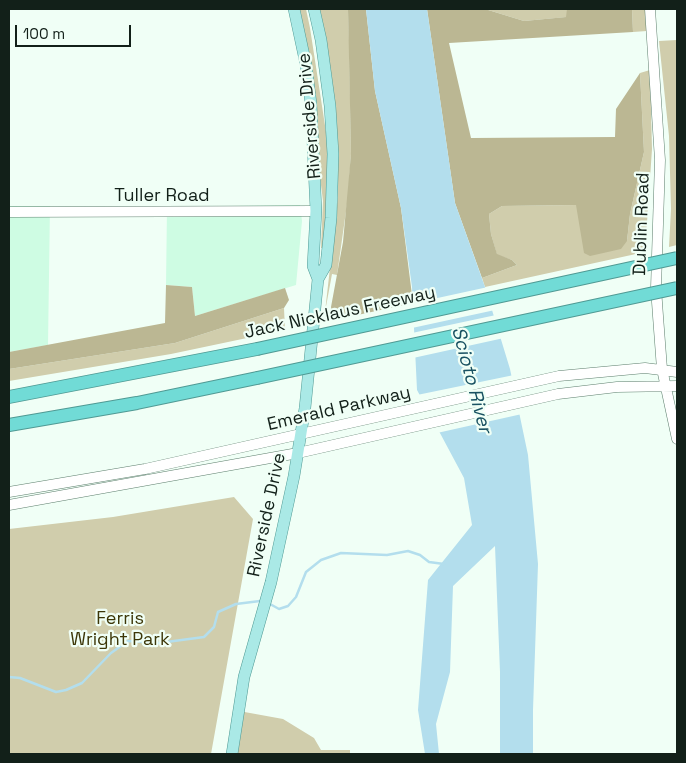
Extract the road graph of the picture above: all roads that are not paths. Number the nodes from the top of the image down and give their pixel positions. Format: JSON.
{"nodes":[{"id":1,"x":294,"y":9,"type":"edge"},
{"id":2,"x":314,"y":9,"type":"edge"},
{"id":3,"x":650,"y":9,"type":"edge"},
{"id":4,"x":316,"y":211,"type":"junction"},
{"id":5,"x":9,"y":212,"type":"edge"},
{"id":6,"x":677,"y":258,"type":"edge"},
{"id":7,"x":318,"y":279,"type":"junction"},
{"id":8,"x":677,"y":288,"type":"edge"},
{"id":9,"x":662,"y":369,"type":"junction"},
{"id":10,"x":677,"y":372,"type":"edge"},
{"id":11,"x":666,"y":386,"type":"junction"},
{"id":12,"x":677,"y":386,"type":"edge"},
{"id":13,"x":9,"y":397,"type":"edge"},
{"id":14,"x":9,"y":425,"type":"edge"},
{"id":15,"x":301,"y":434,"type":"junction"},
{"id":16,"x":677,"y":439,"type":"edge"},
{"id":17,"x":298,"y":453,"type":"junction"},
{"id":18,"x":9,"y":492,"type":"edge"},
{"id":19,"x":9,"y":505,"type":"edge"},
{"id":20,"x":232,"y":754,"type":"edge"}],
"edges":[{"from":1,"to":4,"type":"main road","name":"Riverside Drive"},
{"from":2,"to":7,"type":"main road","name":"Riverside Drive"},
{"from":3,"to":9,"type":"main road","name":"Dublin Road"},
{"from":4,"to":5,"type":"main road","name":"Tuller Road"},
{"from":4,"to":7,"type":"main road","name":"Riverside Drive"},
{"from":6,"to":13,"type":"highway","name":"Jack Nicklaus Freeway","bridge":true},
{"from":7,"to":15,"type":"main road","name":"Riverside Drive"},
{"from":8,"to":14,"type":"highway","bridge":true},
{"from":9,"to":10,"type":"main road","name":"Emerald Parkway"},
{"from":9,"to":11,"type":"main road","name":"Dublin Road"},
{"from":9,"to":15,"type":"main road","name":"Emerald Parkway"},
{"from":11,"to":12,"type":"main road","name":"Emerald Parkway"},
{"from":11,"to":16,"type":"main road","name":"Dublin Road"},
{"from":11,"to":17,"type":"main road","name":"Emerald Parkway"},
{"from":15,"to":17,"type":"main road","name":"Riverside Drive"},
{"from":15,"to":18,"type":"main road","name":"Emerald Parkway"},
{"from":17,"to":19,"type":"main road","name":"Emerald Parkway"},
{"from":17,"to":20,"type":"main road","name":"Riverside Drive"}]}
